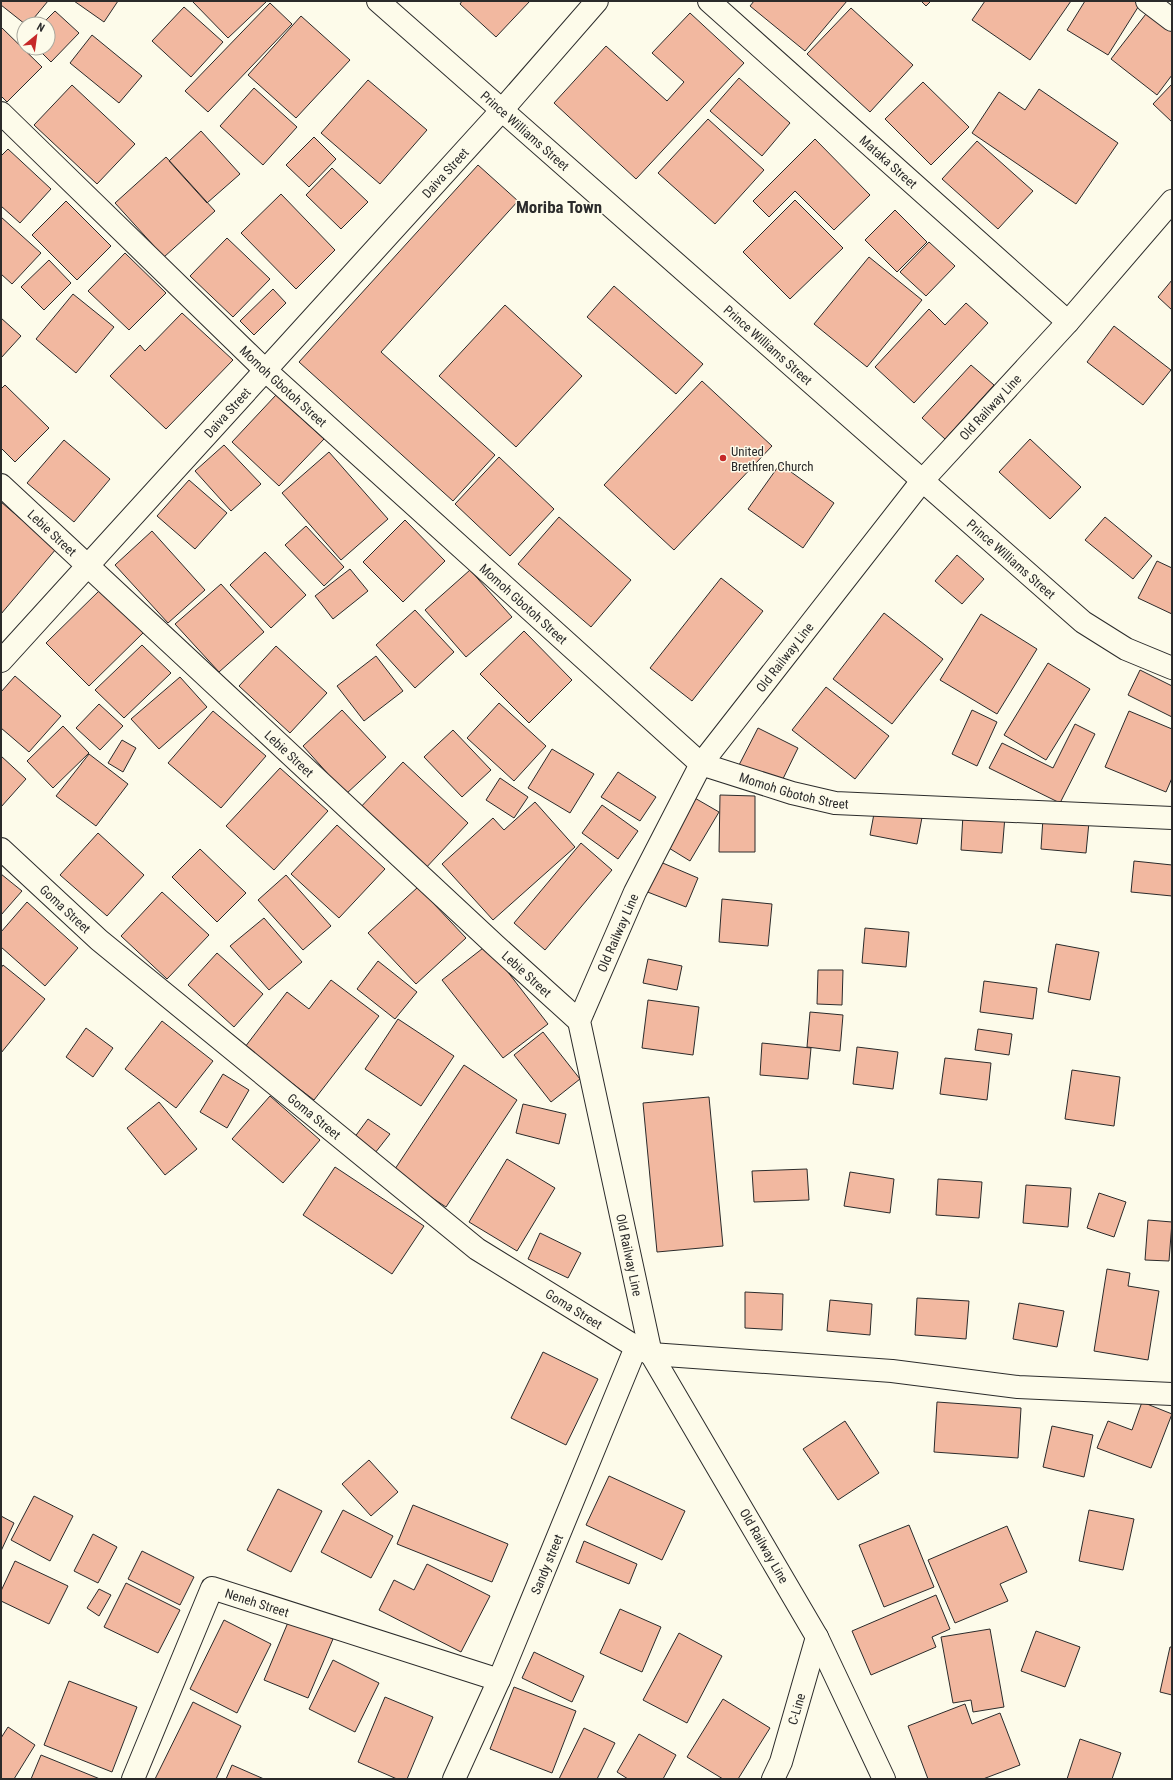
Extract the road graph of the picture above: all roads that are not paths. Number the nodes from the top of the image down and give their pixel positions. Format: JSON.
{"nodes":[{"id":1,"x":378,"y":1,"type":"edge"},
{"id":2,"x":597,"y":1,"type":"edge"},
{"id":3,"x":709,"y":1,"type":"edge"},
{"id":4,"x":1146,"y":1,"type":"edge"},
{"id":5,"x":1172,"y":20,"type":"edge"},
{"id":6,"x":502,"y":110,"type":"junction"},
{"id":7,"x":1,"y":113,"type":"edge"},
{"id":8,"x":1172,"y":201,"type":"edge"},
{"id":9,"x":1068,"y":322,"type":"junction"},
{"id":10,"x":266,"y":370,"type":"junction"},
{"id":11,"x":922,"y":481,"type":"junction"},
{"id":12,"x":1,"y":485,"type":"edge"},
{"id":13,"x":87,"y":567,"type":"junction"},
{"id":14,"x":1,"y":662,"type":"edge"},
{"id":15,"x":1172,"y":668,"type":"edge"},
{"id":16,"x":701,"y":764,"type":"junction"},
{"id":17,"x":1172,"y":818,"type":"edge"},
{"id":18,"x":1,"y":849,"type":"edge"},
{"id":19,"x":578,"y":1021,"type":"junction"},
{"id":20,"x":643,"y":1350,"type":"junction"},
{"id":21,"x":1172,"y":1394,"type":"edge"},
{"id":22,"x":817,"y":1637,"type":"junction"},
{"id":23,"x":499,"y":1680,"type":"junction"},
{"id":24,"x":133,"y":1779,"type":"edge"},
{"id":25,"x":454,"y":1779,"type":"edge"},
{"id":26,"x":773,"y":1779,"type":"edge"},
{"id":27,"x":884,"y":1779,"type":"edge"}],
"edges":[{"from":1,"to":6,"type":"street","name":"Prince Williams Street"},
{"from":2,"to":6,"type":"street","name":"Daiva Street"},
{"from":3,"to":9,"type":"street","name":"Mataka Street"},
{"from":4,"to":5,"type":"street"},
{"from":6,"to":10,"type":"street","name":"Daiva Street"},
{"from":6,"to":11,"type":"street","name":"Prince Williams Street"},
{"from":7,"to":10,"type":"street","name":"Momoh Gbotoh Street"},
{"from":8,"to":9,"type":"street","name":"Old Railway Line"},
{"from":9,"to":11,"type":"street","name":"Old Railway Line"},
{"from":10,"to":13,"type":"street","name":"Daiva Street"},
{"from":10,"to":16,"type":"street","name":"Momoh Gbotoh Street"},
{"from":11,"to":15,"type":"street","name":"Prince Williams Street"},
{"from":11,"to":16,"type":"street","name":"Old Railway Line"},
{"from":12,"to":13,"type":"street","name":"Lebie Street"},
{"from":13,"to":14,"type":"street","name":"Daiva Street"},
{"from":13,"to":19,"type":"street","name":"Lebie Street"},
{"from":16,"to":17,"type":"street","name":"Momoh Gbotoh Street"},
{"from":16,"to":19,"type":"street","name":"Old Railway Line"},
{"from":18,"to":20,"type":"street","name":"Goma Street"},
{"from":19,"to":20,"type":"street","name":"Old Railway Line"},
{"from":20,"to":21,"type":"street"},
{"from":20,"to":22,"type":"street","name":"Old Railway Line"},
{"from":20,"to":23,"type":"street","name":"Sandy street"},
{"from":22,"to":26,"type":"street","name":"C-Line"},
{"from":22,"to":27,"type":"street","name":"Old Railway Line"},
{"from":23,"to":24,"type":"street","name":"Neneh Street"},
{"from":23,"to":25,"type":"street","name":"Sandy street"}]}
